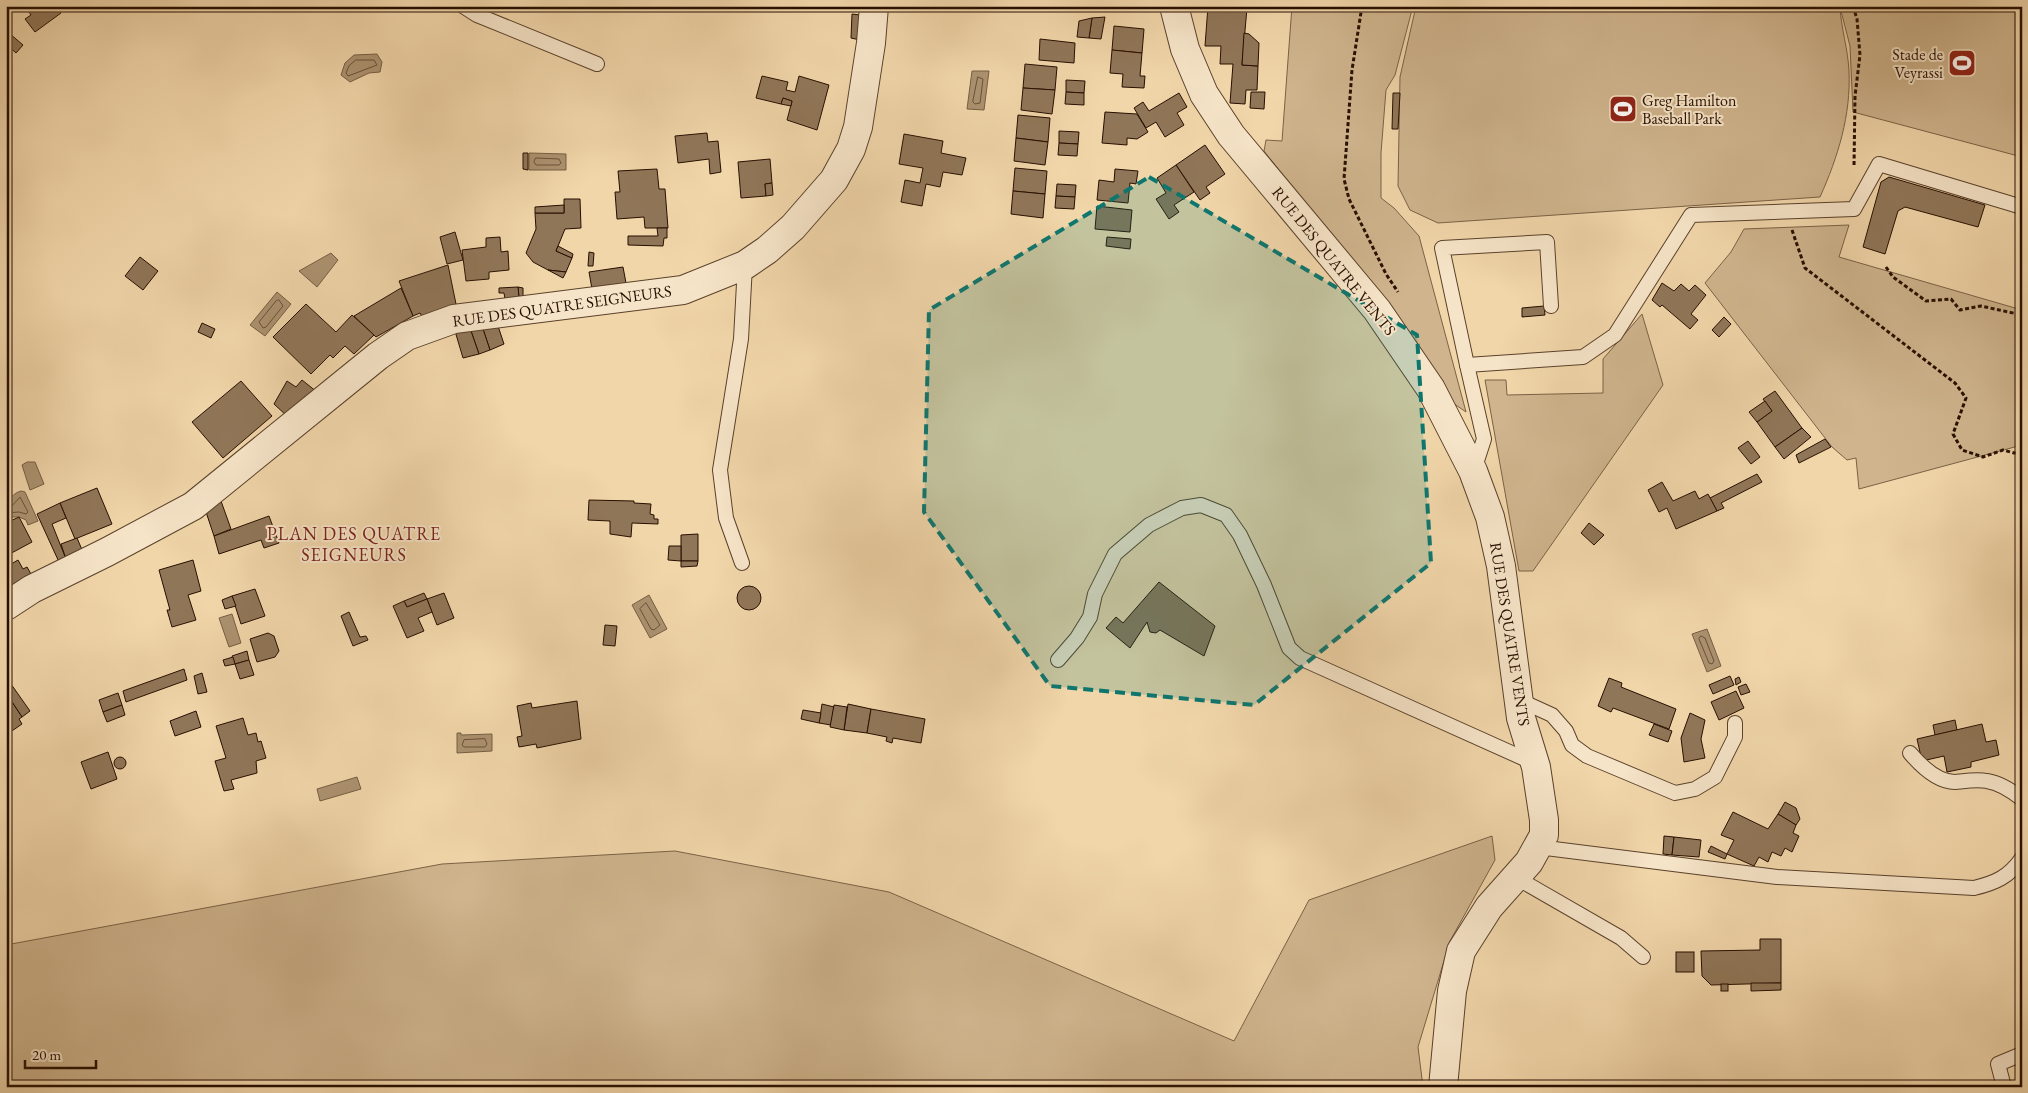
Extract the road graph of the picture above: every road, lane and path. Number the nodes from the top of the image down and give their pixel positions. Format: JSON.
{"nodes":[{"id":1,"x":463,"y":6,"type":"edge"},
{"id":2,"x":874,"y":6,"type":"edge"},
{"id":3,"x":1174,"y":6,"type":"edge"},
{"id":4,"x":1362,"y":6,"type":"edge"},
{"id":5,"x":1853,"y":6,"type":"edge"},
{"id":6,"x":597,"y":64,"type":"dead end"},
{"id":7,"x":1854,"y":171,"type":"dead end"},
{"id":8,"x":2022,"y":207,"type":"edge"},
{"id":9,"x":1785,"y":211,"type":"junction"},
{"id":10,"x":745,"y":265,"type":"junction"},
{"id":11,"x":1886,"y":267,"type":"dead end"},
{"id":12,"x":1402,"y":298,"type":"dead end"},
{"id":13,"x":1551,"y":306,"type":"dead end"},
{"id":14,"x":2022,"y":315,"type":"edge"},
{"id":15,"x":1467,"y":365,"type":"junction"},
{"id":16,"x":2022,"y":452,"type":"edge"},
{"id":17,"x":1473,"y":471,"type":"junction"},
{"id":18,"x":742,"y":563,"type":"dead end"},
{"id":19,"x":6,"y":606,"type":"edge"},
{"id":20,"x":1058,"y":660,"type":"dead end"},
{"id":21,"x":1518,"y":704,"type":"junction"},
{"id":22,"x":1735,"y":723,"type":"dead end"},
{"id":23,"x":1910,"y":753,"type":"dead end"},
{"id":24,"x":1535,"y":764,"type":"junction"},
{"id":25,"x":2022,"y":799,"type":"edge"},
{"id":26,"x":1538,"y":847,"type":"junction"},
{"id":27,"x":2022,"y":858,"type":"edge"},
{"id":28,"x":1515,"y":877,"type":"junction"},
{"id":29,"x":1643,"y":957,"type":"dead end"},
{"id":30,"x":2022,"y":1054,"type":"edge"},
{"id":31,"x":1443,"y":1087,"type":"edge"},
{"id":32,"x":2004,"y":1087,"type":"edge"}],
"edges":[{"from":1,"to":6,"type":"lane"},
{"from":2,"to":10,"type":"street","name":"RUE DES QUATRE SEIGNEURS"},
{"from":3,"to":17,"type":"street","name":"RUE DES QUATRE VENTS"},
{"from":4,"to":12,"type":"path"},
{"from":5,"to":7,"type":"path"},
{"from":8,"to":9,"type":"lane"},
{"from":9,"to":15,"type":"lane"},
{"from":9,"to":16,"type":"path"},
{"from":10,"to":18,"type":"lane"},
{"from":10,"to":19,"type":"street","name":"RUE DES QUATRE SEIGNEURS"},
{"from":11,"to":14,"type":"path"},
{"from":13,"to":15,"type":"lane"},
{"from":15,"to":17,"type":"lane"},
{"from":17,"to":21,"type":"street","name":"RUE DES QUATRE VENTS"},
{"from":20,"to":24,"type":"lane"},
{"from":21,"to":22,"type":"lane"},
{"from":21,"to":24,"type":"street","name":"RUE DES QUATRE VENTS"},
{"from":23,"to":25,"type":"lane"},
{"from":24,"to":26,"type":"street","name":"RUE DES QUATRE VENTS"},
{"from":26,"to":27,"type":"lane"},
{"from":26,"to":28,"type":"street","name":"RUE DES QUATRE VENTS"},
{"from":28,"to":29,"type":"lane"},
{"from":28,"to":31,"type":"street","name":"RUE DES QUATRE VENTS"},
{"from":30,"to":32,"type":"lane"}]}
